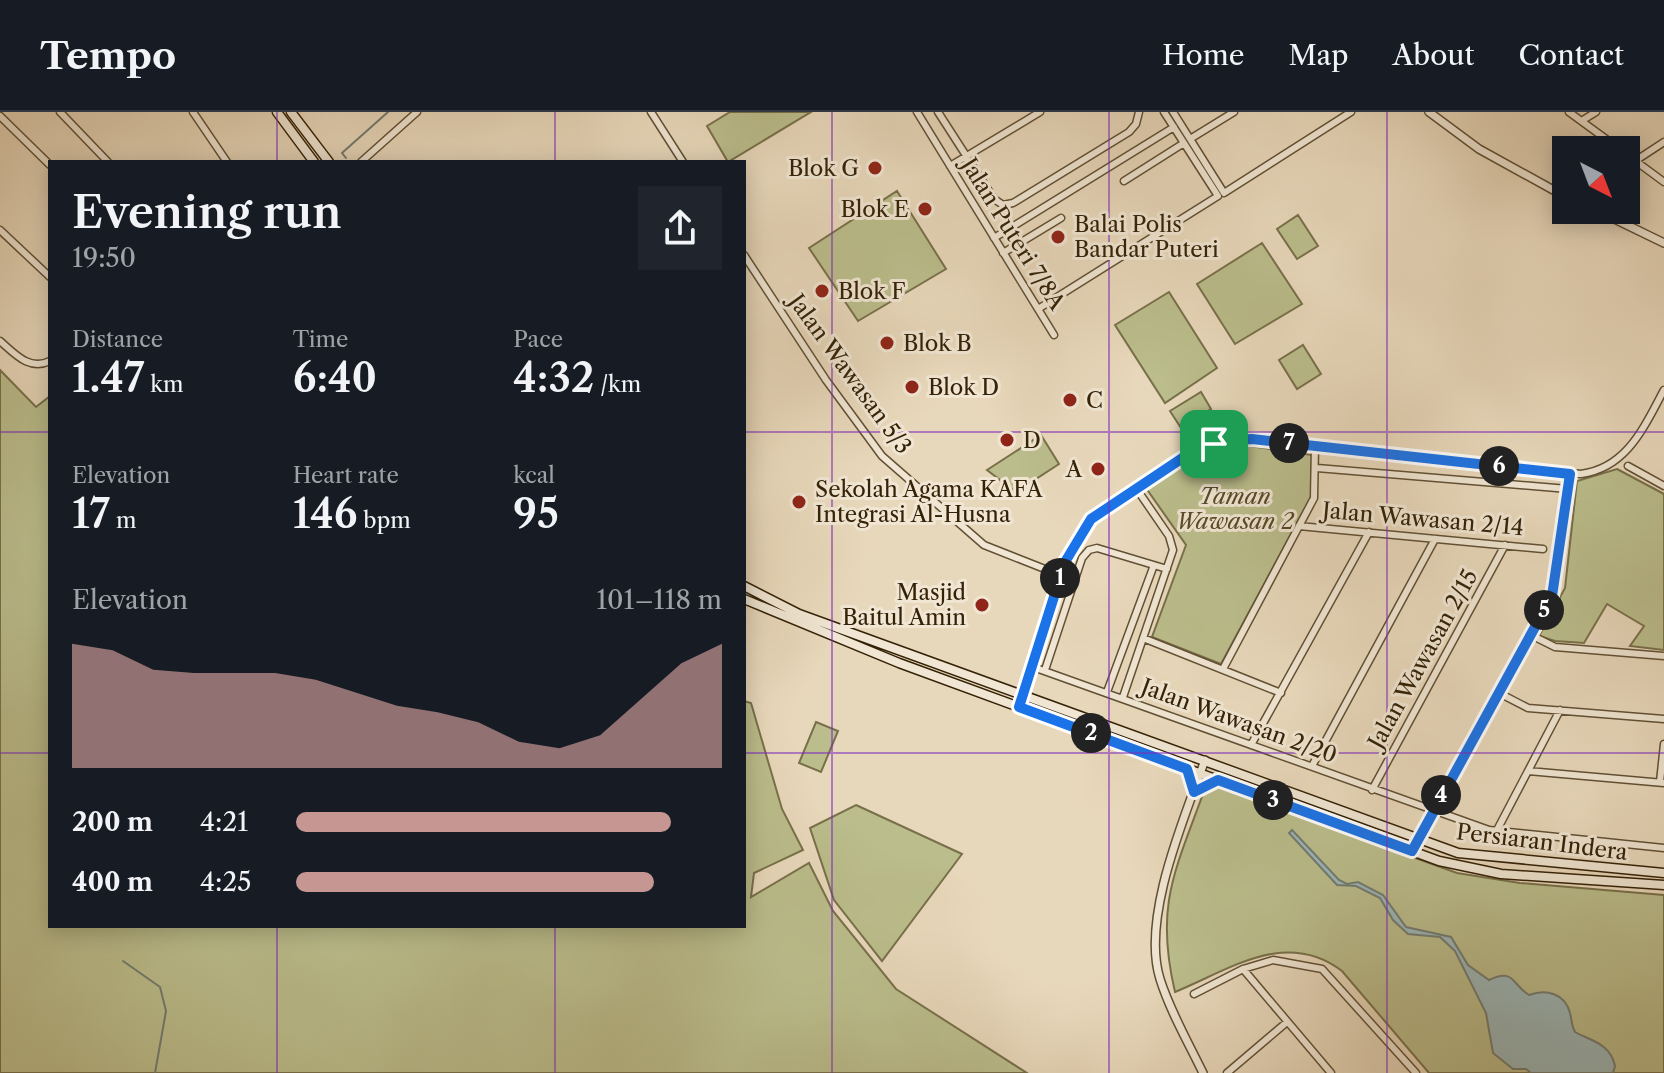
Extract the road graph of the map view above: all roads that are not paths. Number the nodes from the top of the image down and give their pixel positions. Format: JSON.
{"nodes":[{"id":1,"x":60,"y":112,"type":"edge"},
{"id":2,"x":193,"y":112,"type":"edge"},
{"id":3,"x":277,"y":112,"type":"edge"},
{"id":4,"x":291,"y":112,"type":"edge"},
{"id":5,"x":417,"y":112,"type":"edge"},
{"id":6,"x":651,"y":112,"type":"edge"},
{"id":7,"x":917,"y":112,"type":"edge"},
{"id":8,"x":938,"y":112,"type":"edge"},
{"id":9,"x":1040,"y":112,"type":"edge"},
{"id":10,"x":1139,"y":112,"type":"edge"},
{"id":11,"x":1164,"y":112,"type":"edge"},
{"id":12,"x":1173,"y":112,"type":"edge"},
{"id":13,"x":1234,"y":112,"type":"edge"},
{"id":14,"x":1351,"y":112,"type":"edge"},
{"id":15,"x":1569,"y":112,"type":"edge"},
{"id":16,"x":1596,"y":112,"type":"edge"},
{"id":17,"x":1431,"y":114,"type":"edge"},
{"id":18,"x":0,"y":116,"type":"edge"},
{"id":19,"x":1583,"y":120,"type":"junction"},
{"id":20,"x":1174,"y":127,"type":"junction"},
{"id":21,"x":1603,"y":136,"type":"edge"},
{"id":22,"x":1187,"y":141,"type":"junction"},
{"id":23,"x":1664,"y":142,"type":"edge"},
{"id":24,"x":967,"y":157,"type":"junction"},
{"id":25,"x":1640,"y":158,"type":"edge"},
{"id":26,"x":106,"y":160,"type":"edge"},
{"id":27,"x":226,"y":160,"type":"edge"},
{"id":28,"x":313,"y":160,"type":"edge"},
{"id":29,"x":327,"y":160,"type":"edge"},
{"id":30,"x":363,"y":160,"type":"edge"},
{"id":31,"x":682,"y":160,"type":"edge"},
{"id":32,"x":48,"y":163,"type":"edge"},
{"id":33,"x":1640,"y":165,"type":"edge"},
{"id":34,"x":950,"y":166,"type":"junction"},
{"id":35,"x":1124,"y":181,"type":"dead end"},
{"id":36,"x":1664,"y":182,"type":"edge"},
{"id":37,"x":1552,"y":190,"type":"edge"},
{"id":38,"x":1221,"y":194,"type":"junction"},
{"id":39,"x":1061,"y":218,"type":"dead end"},
{"id":40,"x":1625,"y":224,"type":"edge"},
{"id":41,"x":0,"y":230,"type":"edge"},
{"id":42,"x":994,"y":238,"type":"junction"},
{"id":43,"x":1664,"y":243,"type":"edge"},
{"id":44,"x":1003,"y":253,"type":"junction"},
{"id":45,"x":746,"y":258,"type":"edge"},
{"id":46,"x":48,"y":275,"type":"edge"},
{"id":47,"x":1038,"y":309,"type":"junction"},
{"id":48,"x":1054,"y":335,"type":"dead end"},
{"id":49,"x":0,"y":341,"type":"edge"},
{"id":50,"x":48,"y":362,"type":"edge"},
{"id":51,"x":1664,"y":390,"type":"edge"},
{"id":52,"x":1655,"y":406,"type":"junction"},
{"id":53,"x":1664,"y":411,"type":"edge"},
{"id":54,"x":1315,"y":446,"type":"junction"},
{"id":55,"x":1628,"y":466,"type":"dead end"},
{"id":56,"x":1317,"y":468,"type":"junction"},
{"id":57,"x":1570,"y":474,"type":"junction"},
{"id":58,"x":1664,"y":486,"type":"edge"},
{"id":59,"x":1136,"y":488,"type":"junction"},
{"id":60,"x":1568,"y":489,"type":"junction"},
{"id":61,"x":1299,"y":526,"type":"junction"},
{"id":62,"x":1369,"y":532,"type":"junction"},
{"id":63,"x":1435,"y":539,"type":"junction"},
{"id":64,"x":1505,"y":545,"type":"junction"},
{"id":65,"x":1543,"y":549,"type":"dead end"},
{"id":66,"x":1154,"y":565,"type":"junction"},
{"id":67,"x":1167,"y":569,"type":"junction"},
{"id":68,"x":1060,"y":575,"type":"junction"},
{"id":69,"x":746,"y":587,"type":"edge"},
{"id":70,"x":746,"y":600,"type":"edge"},
{"id":71,"x":1531,"y":635,"type":"junction"},
{"id":72,"x":1143,"y":638,"type":"junction"},
{"id":73,"x":1664,"y":656,"type":"edge"},
{"id":74,"x":1033,"y":667,"type":"junction"},
{"id":75,"x":1223,"y":669,"type":"junction"},
{"id":76,"x":1045,"y":670,"type":"junction"},
{"id":77,"x":1107,"y":692,"type":"junction"},
{"id":78,"x":1281,"y":693,"type":"junction"},
{"id":79,"x":1499,"y":693,"type":"junction"},
{"id":80,"x":1024,"y":694,"type":"junction"},
{"id":81,"x":1123,"y":697,"type":"junction"},
{"id":82,"x":1019,"y":707,"type":"junction"},
{"id":83,"x":1560,"y":710,"type":"junction"},
{"id":84,"x":1664,"y":719,"type":"edge"},
{"id":85,"x":1664,"y":744,"type":"edge"},
{"id":86,"x":1251,"y":745,"type":"junction"},
{"id":87,"x":1205,"y":760,"type":"junction"},
{"id":88,"x":1312,"y":766,"type":"junction"},
{"id":89,"x":1187,"y":769,"type":"junction"},
{"id":90,"x":1528,"y":771,"type":"junction"},
{"id":91,"x":1200,"y":774,"type":"junction"},
{"id":92,"x":1218,"y":780,"type":"junction"},
{"id":93,"x":1662,"y":783,"type":"edge"},
{"id":94,"x":1372,"y":790,"type":"junction"},
{"id":95,"x":1194,"y":792,"type":"junction"},
{"id":96,"x":1431,"y":811,"type":"junction"},
{"id":97,"x":1496,"y":832,"type":"junction"},
{"id":98,"x":1418,"y":840,"type":"junction"},
{"id":99,"x":1664,"y":848,"type":"edge"},
{"id":100,"x":1412,"y":851,"type":"junction"},
{"id":101,"x":1664,"y":873,"type":"edge"},
{"id":102,"x":1664,"y":885,"type":"edge"},
{"id":103,"x":1243,"y":969,"type":"junction"},
{"id":104,"x":1194,"y":994,"type":"dead end"},
{"id":105,"x":1287,"y":1022,"type":"junction"},
{"id":106,"x":1328,"y":1072,"type":"edge"},
{"id":107,"x":1203,"y":1073,"type":"edge"},
{"id":108,"x":1227,"y":1073,"type":"edge"},
{"id":109,"x":1416,"y":1073,"type":"edge"}],
"edges":[{"from":1,"to":26,"type":"street"},
{"from":2,"to":27,"type":"street"},
{"from":3,"to":28,"type":"main road"},
{"from":4,"to":29,"type":"main road"},
{"from":5,"to":30,"type":"street"},
{"from":6,"to":31,"type":"street"},
{"from":7,"to":34,"type":"street","name":"Jalan Puteri 7/8A"},
{"from":8,"to":24,"type":"street"},
{"from":9,"to":24,"type":"street"},
{"from":10,"to":24,"type":"street"},
{"from":11,"to":20,"type":"street"},
{"from":12,"to":22,"type":"street"},
{"from":13,"to":22,"type":"street"},
{"from":14,"to":38,"type":"street"},
{"from":15,"to":19,"type":"street"},
{"from":16,"to":19,"type":"street"},
{"from":17,"to":37,"type":"street"},
{"from":18,"to":32,"type":"street"},
{"from":19,"to":21,"type":"street"},
{"from":20,"to":22,"type":"street"},
{"from":20,"to":42,"type":"street"},
{"from":22,"to":35,"type":"street"},
{"from":22,"to":38,"type":"street"},
{"from":23,"to":25,"type":"street"},
{"from":24,"to":34,"type":"street"},
{"from":33,"to":36,"type":"street"},
{"from":34,"to":42,"type":"street","name":"Jalan Puteri 7/8A"},
{"from":38,"to":47,"type":"street"},
{"from":39,"to":44,"type":"street"},
{"from":40,"to":43,"type":"street"},
{"from":41,"to":46,"type":"street"},
{"from":42,"to":44,"type":"street","name":"Jalan Puteri 7/8A"},
{"from":44,"to":47,"type":"street","name":"Jalan Puteri 7/8A"},
{"from":45,"to":68,"type":"street","name":"Jalan Wawasan 5/3"},
{"from":47,"to":48,"type":"street","name":"Jalan Puteri 7/8A"},
{"from":49,"to":50,"type":"street"},
{"from":51,"to":52,"type":"street"},
{"from":52,"to":53,"type":"street"},
{"from":52,"to":57,"type":"street"},
{"from":54,"to":56,"type":"street"},
{"from":54,"to":57,"type":"street"},
{"from":54,"to":59,"type":"street"},
{"from":55,"to":58,"type":"street"},
{"from":56,"to":60,"type":"street"},
{"from":56,"to":61,"type":"street"},
{"from":57,"to":60,"type":"street"},
{"from":59,"to":67,"type":"street"},
{"from":59,"to":68,"type":"street"},
{"from":60,"to":71,"type":"street"},
{"from":61,"to":62,"type":"street","name":"Jalan Wawasan 2/14"},
{"from":61,"to":75,"type":"street"},
{"from":62,"to":63,"type":"street","name":"Jalan Wawasan 2/14"},
{"from":62,"to":78,"type":"street"},
{"from":63,"to":64,"type":"street","name":"Jalan Wawasan 2/14"},
{"from":63,"to":88,"type":"street"},
{"from":64,"to":65,"type":"street","name":"Jalan Wawasan 2/14"},
{"from":64,"to":94,"type":"street","name":"Jalan Wawasan 2/15"},
{"from":66,"to":67,"type":"street"},
{"from":66,"to":76,"type":"street"},
{"from":66,"to":77,"type":"street"},
{"from":67,"to":72,"type":"street"},
{"from":68,"to":74,"type":"street"},
{"from":69,"to":80,"type":"main road","name":"Persiaran Indera"},
{"from":70,"to":82,"type":"main road","name":"Persiaran Indera"},
{"from":71,"to":73,"type":"street"},
{"from":71,"to":79,"type":"street"},
{"from":72,"to":75,"type":"street"},
{"from":72,"to":81,"type":"street"},
{"from":74,"to":76,"type":"street","name":"Jalan Wawasan 2/20"},
{"from":74,"to":80,"type":"street"},
{"from":75,"to":78,"type":"street"},
{"from":76,"to":77,"type":"street","name":"Jalan Wawasan 2/20"},
{"from":77,"to":81,"type":"street","name":"Jalan Wawasan 2/20"},
{"from":78,"to":86,"type":"street"},
{"from":79,"to":83,"type":"street"},
{"from":79,"to":96,"type":"street"},
{"from":80,"to":82,"type":"street"},
{"from":80,"to":87,"type":"main road","name":"Persiaran Indera"},
{"from":81,"to":86,"type":"street","name":"Jalan Wawasan 2/20"},
{"from":82,"to":89,"type":"main road","name":"Persiaran Indera"},
{"from":83,"to":84,"type":"street"},
{"from":83,"to":90,"type":"street"},
{"from":85,"to":93,"type":"street"},
{"from":86,"to":88,"type":"street","name":"Jalan Wawasan 2/20"},
{"from":87,"to":91,"type":"street"},
{"from":87,"to":98,"type":"main road","name":"Persiaran Indera"},
{"from":88,"to":94,"type":"street","name":"Jalan Wawasan 2/20"},
{"from":89,"to":91,"type":"main road","name":"Persiaran Indera"},
{"from":89,"to":95,"type":"main road"},
{"from":90,"to":93,"type":"street"},
{"from":90,"to":97,"type":"street"},
{"from":91,"to":92,"type":"main road","name":"Persiaran Indera"},
{"from":91,"to":95,"type":"street"},
{"from":92,"to":95,"type":"main road"},
{"from":92,"to":100,"type":"main road","name":"Persiaran Indera"},
{"from":94,"to":96,"type":"street","name":"Jalan Wawasan 2/20"},
{"from":95,"to":107,"type":"street"},
{"from":96,"to":97,"type":"street","name":"Jalan Wawasan 2/20"},
{"from":96,"to":98,"type":"street"},
{"from":97,"to":99,"type":"street","name":"Jalan Wawasan 2/20"},
{"from":98,"to":100,"type":"street"},
{"from":98,"to":101,"type":"main road","name":"Persiaran Indera"},
{"from":100,"to":102,"type":"main road","name":"Persiaran Indera"},
{"from":103,"to":104,"type":"street"},
{"from":103,"to":105,"type":"street"},
{"from":103,"to":109,"type":"street"},
{"from":105,"to":106,"type":"street"},
{"from":105,"to":108,"type":"street"}]}
